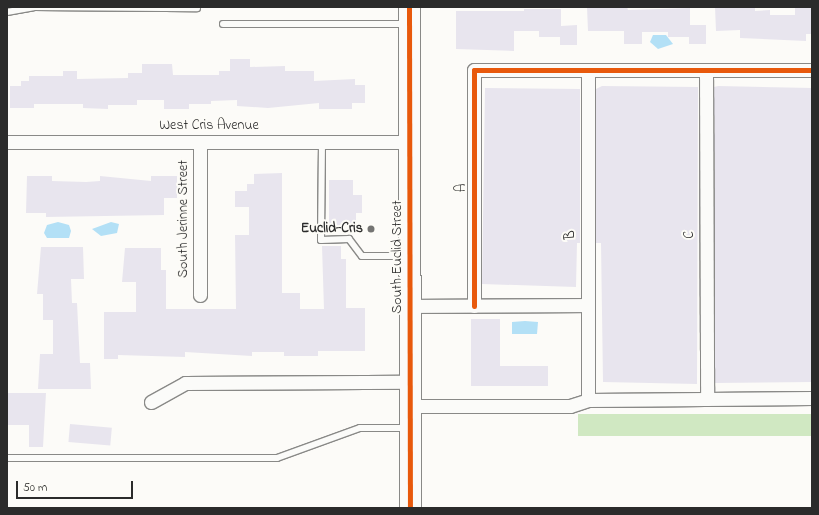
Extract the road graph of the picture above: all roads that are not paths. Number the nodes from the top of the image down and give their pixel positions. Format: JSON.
{"nodes":[{"id":1,"x":129,"y":7,"type":"edge"},
{"id":2,"x":197,"y":8,"type":"dead end"},
{"id":3,"x":7,"y":12,"type":"edge"},
{"id":4,"x":409,"y":16,"type":"edge"},
{"id":5,"x":223,"y":24,"type":"dead end"},
{"id":6,"x":588,"y":70,"type":"junction"},
{"id":7,"x":706,"y":70,"type":"junction"},
{"id":8,"x":812,"y":70,"type":"edge"},
{"id":9,"x":7,"y":142,"type":"edge"},
{"id":10,"x":200,"y":142,"type":"junction"},
{"id":11,"x":410,"y":142,"type":"junction"},
{"id":12,"x":322,"y":143,"type":"junction"},
{"id":13,"x":410,"y":256,"type":"junction"},
{"id":14,"x":200,"y":295,"type":"dead end"},
{"id":15,"x":587,"y":305,"type":"junction"},
{"id":16,"x":410,"y":306,"type":"junction"},
{"id":17,"x":474,"y":306,"type":"junction"},
{"id":18,"x":410,"y":382,"type":"junction"},
{"id":19,"x":812,"y":398,"type":"edge"},
{"id":20,"x":707,"y":399,"type":"junction"},
{"id":21,"x":588,"y":400,"type":"junction"},
{"id":22,"x":151,"y":402,"type":"dead end"},
{"id":23,"x":410,"y":406,"type":"junction"},
{"id":24,"x":410,"y":428,"type":"junction"},
{"id":25,"x":7,"y":458,"type":"edge"},
{"id":26,"x":410,"y":508,"type":"edge"}],
"edges":[{"from":1,"to":2,"type":"lane"},
{"from":1,"to":3,"type":"lane"},
{"from":4,"to":5,"type":"lane"},
{"from":4,"to":11,"type":"main road","name":"South Euclid Street"},
{"from":6,"to":7,"type":"street"},
{"from":6,"to":15,"type":"street","name":"B"},
{"from":6,"to":17,"type":"street","name":"A"},
{"from":7,"to":8,"type":"street"},
{"from":7,"to":20,"type":"street","name":"C"},
{"from":9,"to":10,"type":"street","name":"West Cris Avenue"},
{"from":10,"to":12,"type":"street","name":"West Cris Avenue"},
{"from":10,"to":14,"type":"street","name":"South Jerinne Street"},
{"from":11,"to":12,"type":"street","name":"West Cris Avenue"},
{"from":11,"to":13,"type":"main road","name":"South Euclid Street"},
{"from":12,"to":13,"type":"lane"},
{"from":13,"to":16,"type":"main road","name":"South Euclid Street"},
{"from":15,"to":17,"type":"street"},
{"from":15,"to":21,"type":"street","name":"B"},
{"from":16,"to":17,"type":"street"},
{"from":16,"to":18,"type":"main road","name":"South Euclid Street"},
{"from":18,"to":22,"type":"street"},
{"from":18,"to":23,"type":"main road","name":"South Euclid Street"},
{"from":19,"to":20,"type":"street"},
{"from":20,"to":21,"type":"street"},
{"from":21,"to":23,"type":"street"},
{"from":23,"to":24,"type":"main road","name":"South Euclid Street"},
{"from":24,"to":25,"type":"lane"},
{"from":24,"to":26,"type":"main road","name":"South Euclid Street"}]}
